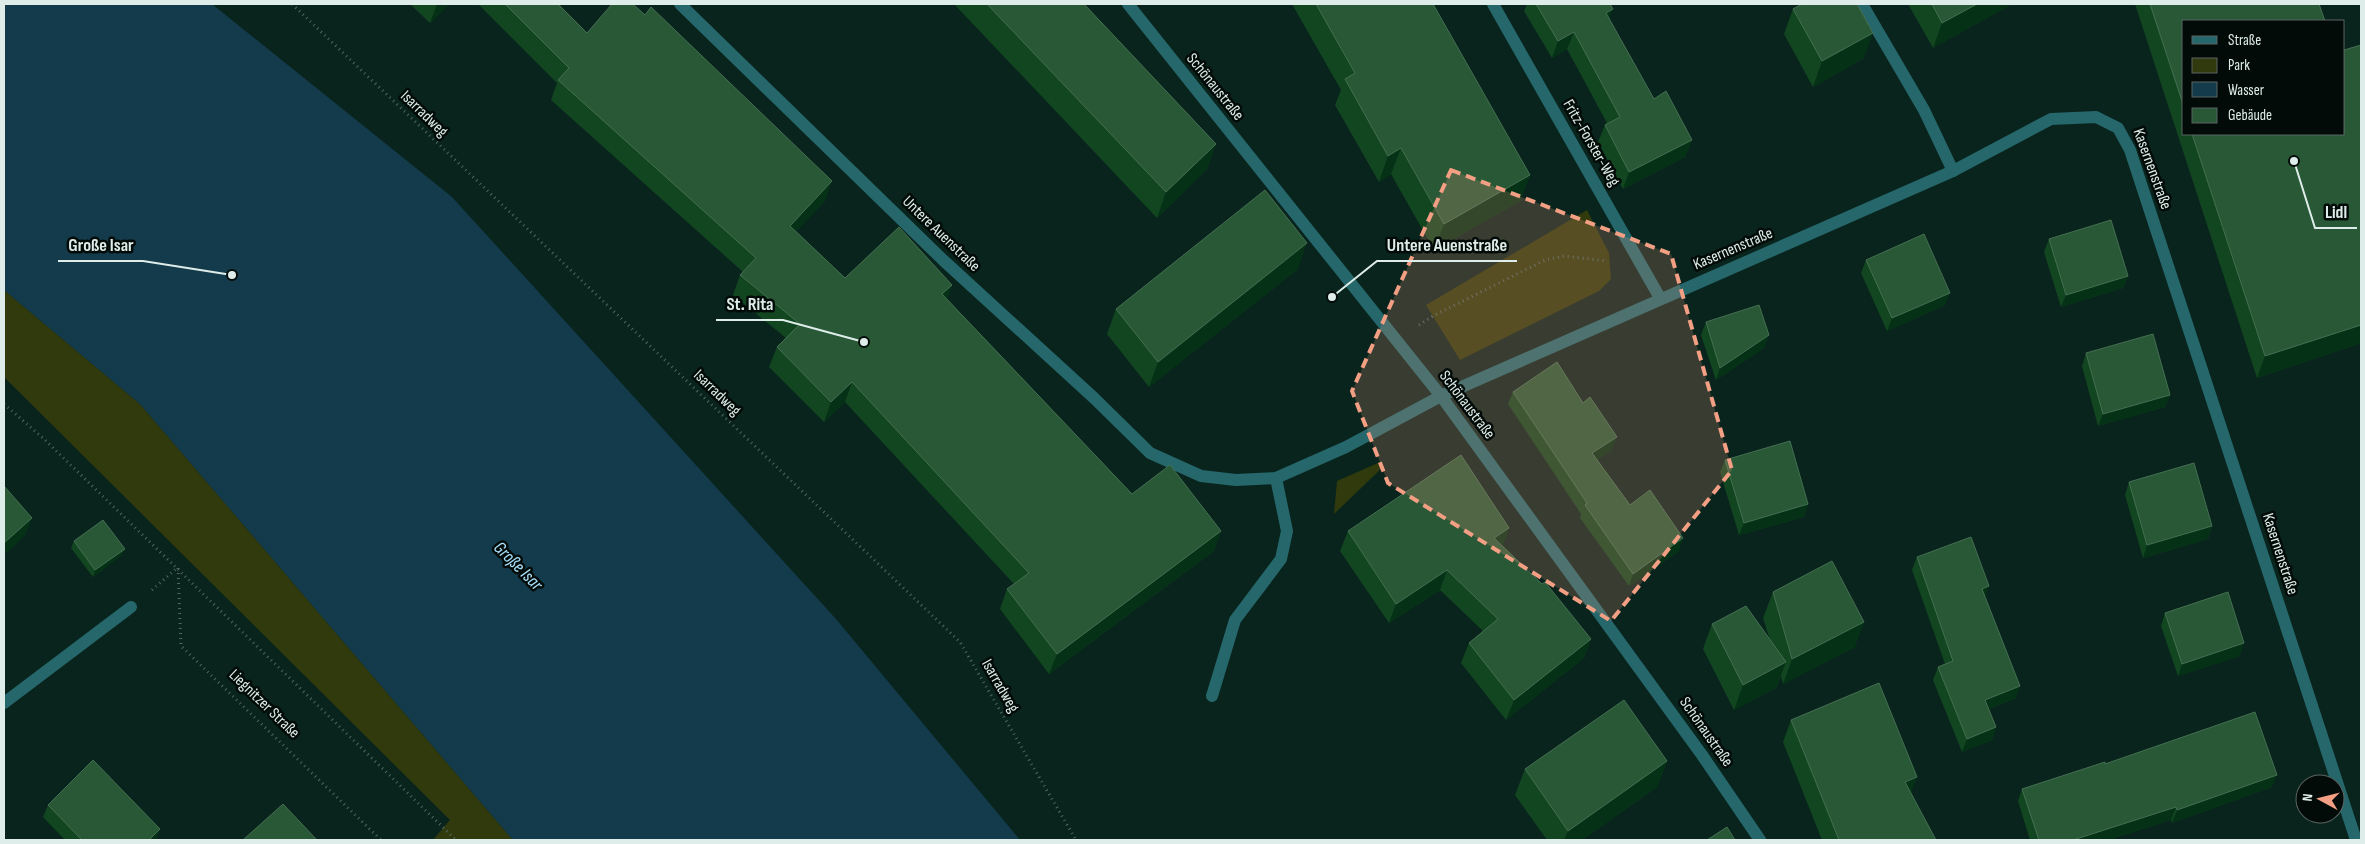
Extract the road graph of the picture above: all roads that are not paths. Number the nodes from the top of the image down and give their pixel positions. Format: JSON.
{"nodes":[{"id":1,"x":680,"y":4,"type":"edge"},
{"id":2,"x":1128,"y":4,"type":"edge"},
{"id":3,"x":1493,"y":4,"type":"edge"},
{"id":4,"x":1862,"y":4,"type":"edge"},
{"id":5,"x":1953,"y":171,"type":"junction"},
{"id":6,"x":1660,"y":298,"type":"junction"},
{"id":7,"x":1441,"y":396,"type":"junction"},
{"id":8,"x":1276,"y":478,"type":"junction"},
{"id":9,"x":131,"y":608,"type":"road end"},
{"id":10,"x":1212,"y":696,"type":"dead end"},
{"id":11,"x":4,"y":703,"type":"edge"},
{"id":12,"x":1760,"y":840,"type":"edge"},
{"id":13,"x":2356,"y":840,"type":"edge"}],
"edges":[{"from":1,"to":8,"type":"street","name":"Untere Auenstraße"},
{"from":2,"to":7,"type":"street","name":"Schönaustraße"},
{"from":3,"to":6,"type":"street","name":"Fritz-Forster-Weg"},
{"from":4,"to":5,"type":"street"},
{"from":5,"to":6,"type":"street","name":"Kasernenstraße"},
{"from":5,"to":13,"type":"street","name":"Kasernenstraße"},
{"from":6,"to":7,"type":"street","name":"Kasernenstraße"},
{"from":7,"to":8,"type":"street","name":"Untere Auenstraße"},
{"from":7,"to":12,"type":"street","name":"Schönaustraße"},
{"from":8,"to":10,"type":"street"},
{"from":9,"to":11,"type":"street"}]}
